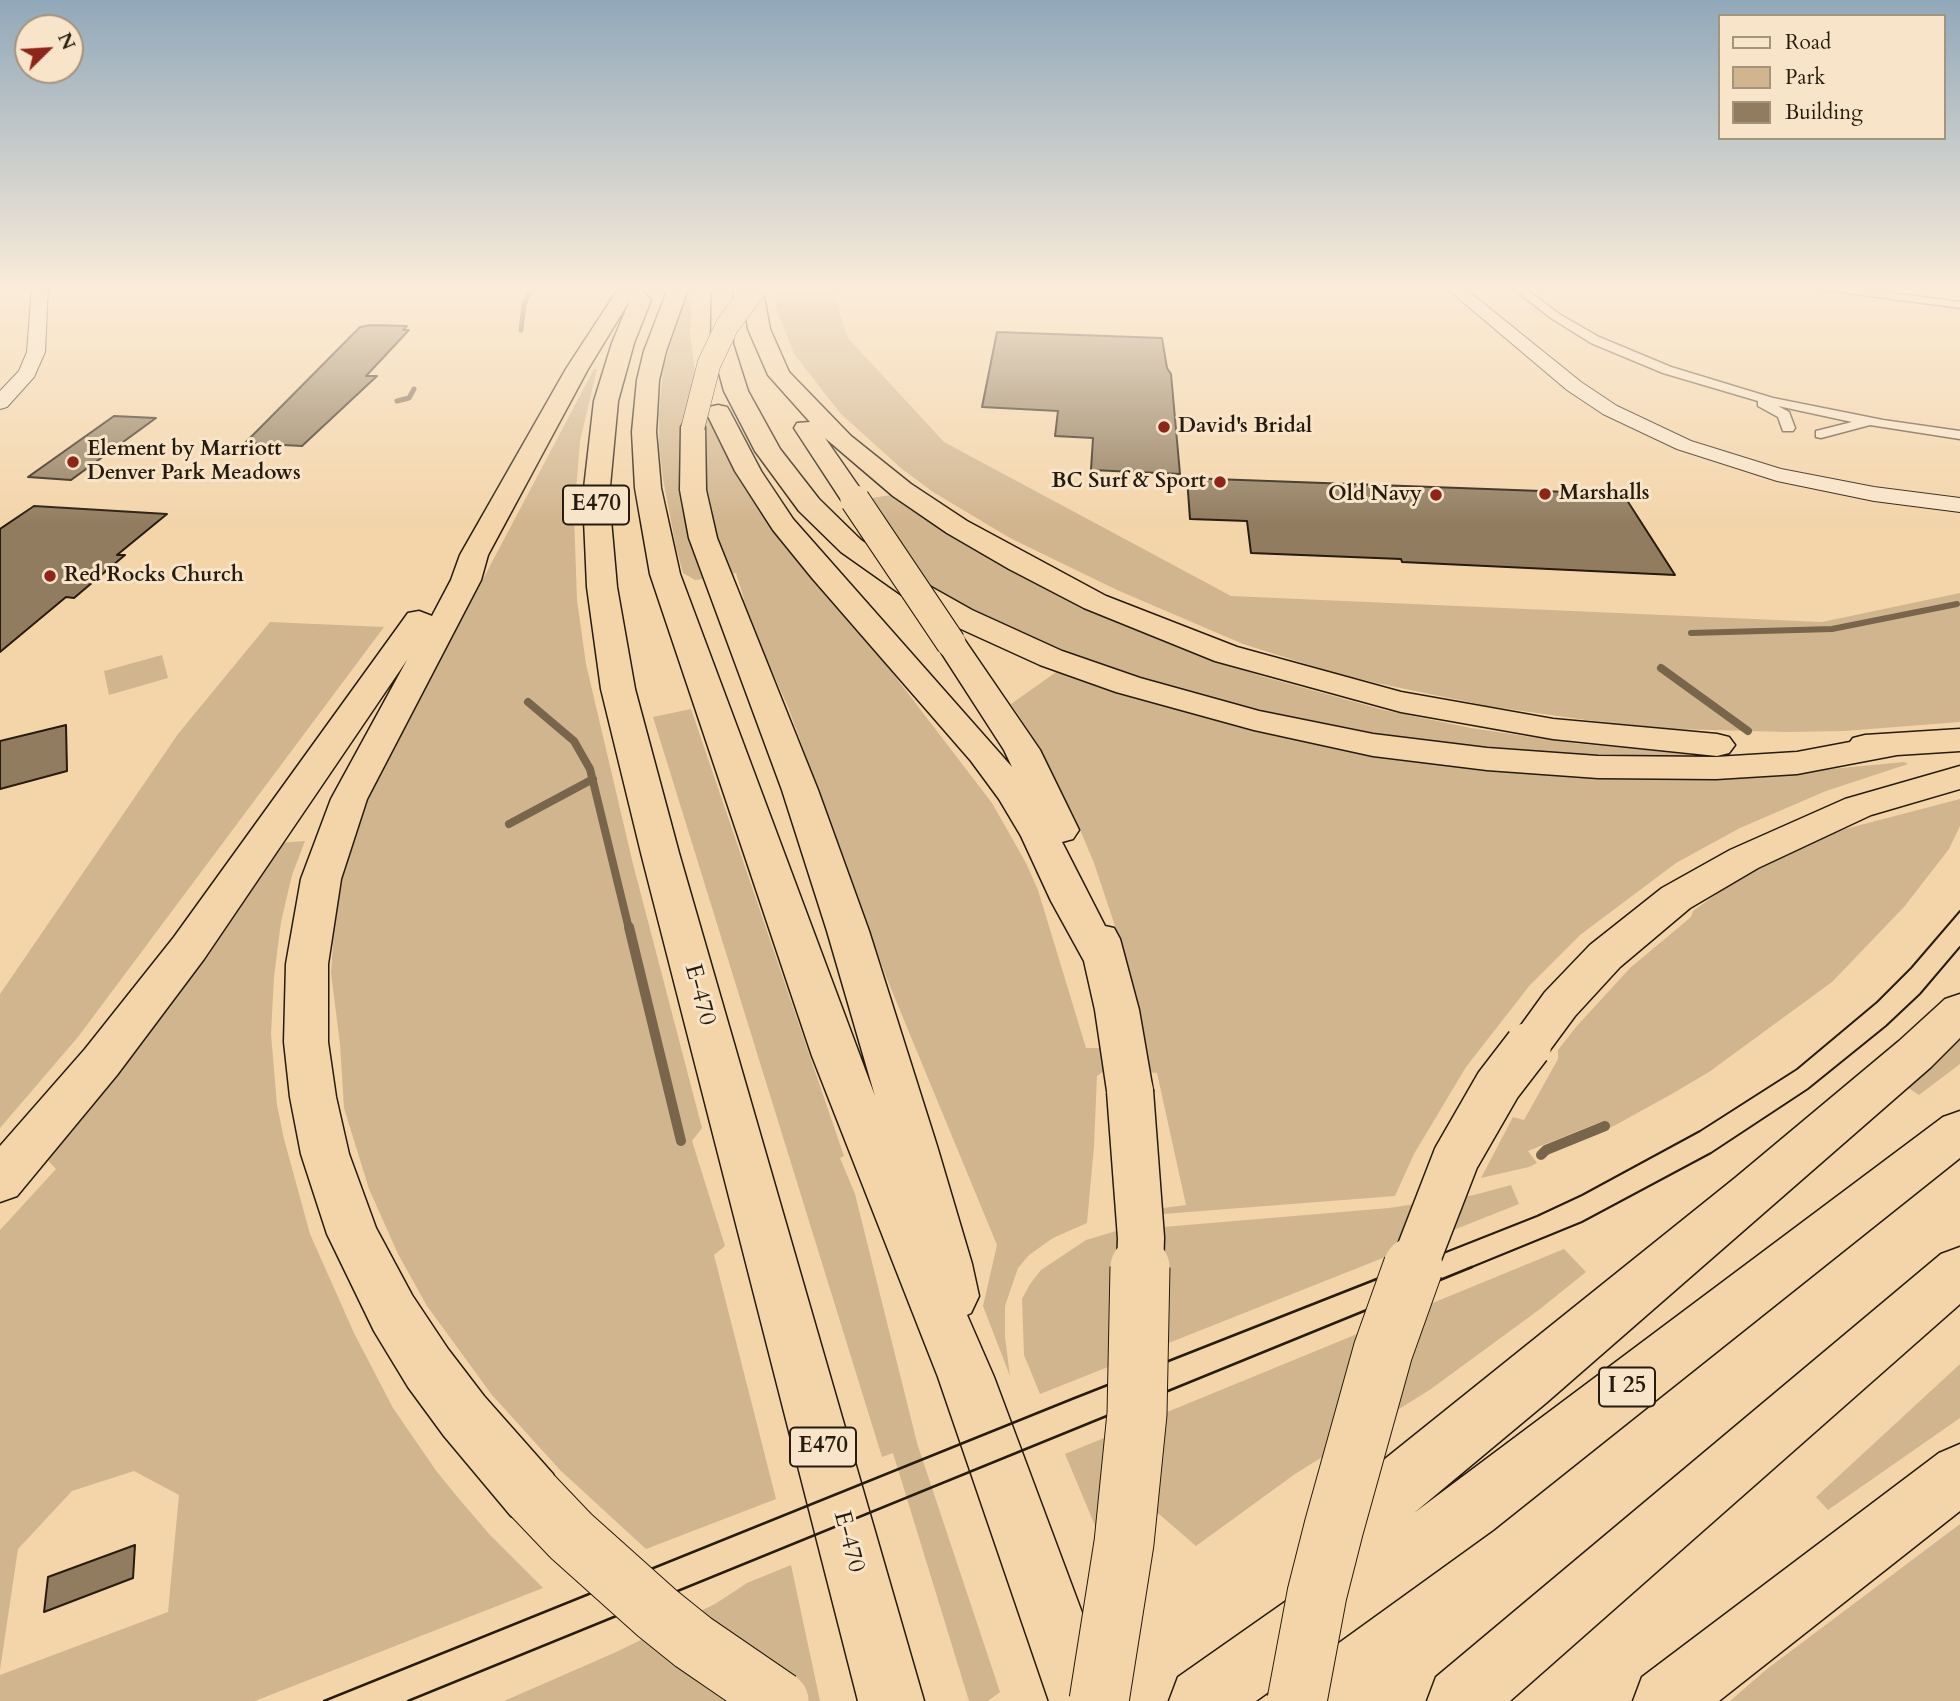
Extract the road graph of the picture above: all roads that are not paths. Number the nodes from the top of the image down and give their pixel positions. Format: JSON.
{"nodes":[{"id":1,"x":30,"y":365,"type":"edge"},
{"id":2,"x":579,"y":365,"type":"edge"},
{"id":3,"x":616,"y":365,"type":"edge"},
{"id":4,"x":652,"y":365,"type":"edge"},
{"id":5,"x":704,"y":365,"type":"edge"},
{"id":6,"x":709,"y":365,"type":"edge"},
{"id":7,"x":728,"y":365,"type":"edge"},
{"id":8,"x":775,"y":365,"type":"edge"},
{"id":9,"x":1549,"y":365,"type":"edge"},
{"id":10,"x":1656,"y":365,"type":"edge"},
{"id":11,"x":779,"y":374,"type":"junction"},
{"id":12,"x":1735,"y":391,"type":"junction"},
{"id":13,"x":0,"y":403,"type":"edge"},
{"id":14,"x":1907,"y":428,"type":"junction"},
{"id":15,"x":1788,"y":429,"type":"dead end"},
{"id":16,"x":1821,"y":434,"type":"dead end"},
{"id":17,"x":1960,"y":435,"type":"edge"},
{"id":18,"x":1960,"y":505,"type":"edge"},
{"id":19,"x":474,"y":555,"type":"junction"},
{"id":20,"x":1957,"y":740,"type":"edge"},
{"id":21,"x":1889,"y":746,"type":"junction"},
{"id":22,"x":1948,"y":779,"type":"edge"},
{"id":23,"x":1105,"y":962,"type":"junction"},
{"id":24,"x":1960,"y":1011,"type":"edge"},
{"id":25,"x":1960,"y":1131,"type":"edge"},
{"id":26,"x":0,"y":1181,"type":"edge"},
{"id":27,"x":1960,"y":1271,"type":"edge"},
{"id":28,"x":966,"y":1377,"type":"junction"},
{"id":29,"x":1960,"y":1475,"type":"edge"},
{"id":30,"x":1289,"y":1636,"type":"junction"},
{"id":31,"x":779,"y":1701,"type":"edge"},
{"id":32,"x":891,"y":1701,"type":"edge"},
{"id":33,"x":1082,"y":1701,"type":"edge"},
{"id":34,"x":1099,"y":1701,"type":"edge"},
{"id":35,"x":1202,"y":1701,"type":"edge"},
{"id":36,"x":1297,"y":1701,"type":"edge"},
{"id":37,"x":1460,"y":1701,"type":"edge"},
{"id":38,"x":1666,"y":1701,"type":"edge"}],
"edges":[{"from":1,"to":13,"type":"main road"},
{"from":2,"to":19,"type":"highway"},
{"from":3,"to":32,"type":"highway","name":"E-470","number":"E470"},
{"from":4,"to":28,"type":"highway"},
{"from":5,"to":23,"type":"highway"},
{"from":6,"to":28,"type":"highway","bridge":true},
{"from":7,"to":21,"type":"highway"},
{"from":8,"to":11,"type":"highway"},
{"from":9,"to":18,"type":"main road"},
{"from":10,"to":12,"type":"street"},
{"from":11,"to":21,"type":"highway"},
{"from":11,"to":23,"type":"highway","bridge":true},
{"from":12,"to":14,"type":"street"},
{"from":12,"to":15,"type":"street"},
{"from":14,"to":16,"type":"street"},
{"from":14,"to":17,"type":"street"},
{"from":19,"to":26,"type":"highway"},
{"from":19,"to":31,"type":"highway","bridge":true},
{"from":20,"to":21,"type":"highway"},
{"from":22,"to":36,"type":"highway","bridge":true},
{"from":23,"to":34,"type":"highway","bridge":true},
{"from":24,"to":30,"type":"highway"},
{"from":25,"to":30,"type":"highway","number":"I 25"},
{"from":27,"to":37,"type":"highway"},
{"from":28,"to":33,"type":"highway"},
{"from":29,"to":38,"type":"highway"},
{"from":30,"to":35,"type":"highway","number":"I 25"}]}
